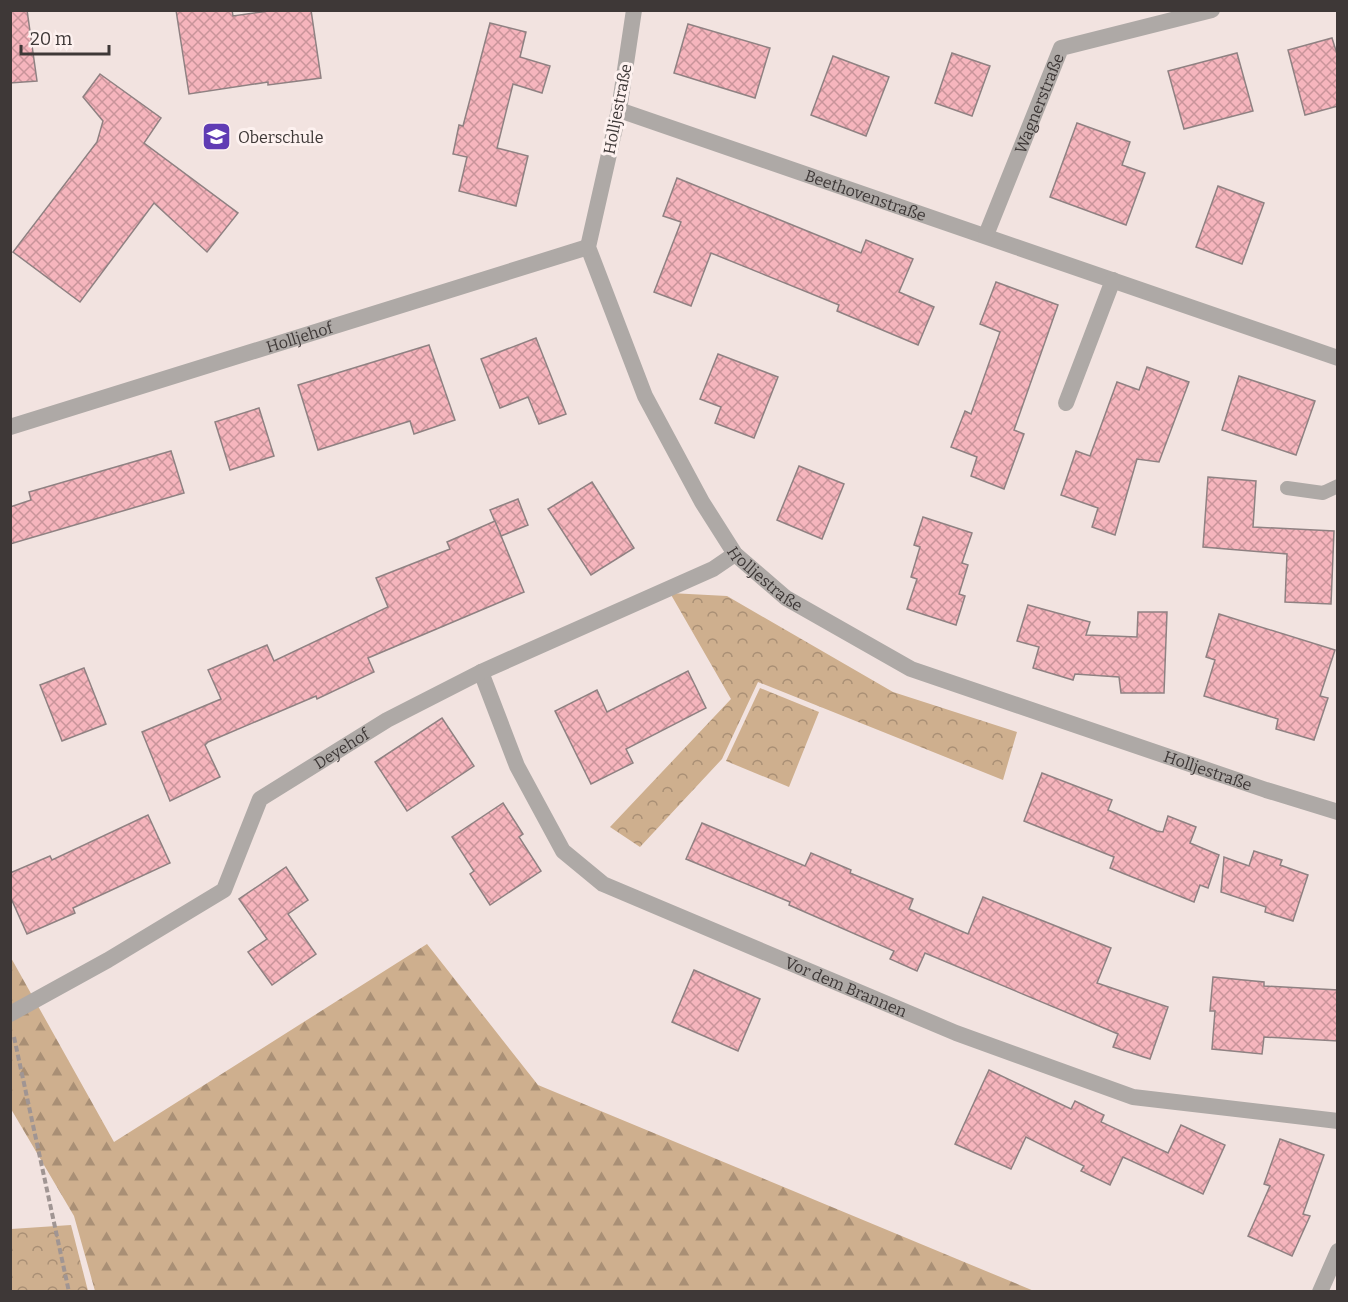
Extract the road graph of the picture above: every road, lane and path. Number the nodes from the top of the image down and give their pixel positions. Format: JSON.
{"nodes":[{"id":1,"x":634,"y":10,"type":"edge"},
{"id":2,"x":1212,"y":10,"type":"edge"},
{"id":3,"x":619,"y":110,"type":"junction"},
{"id":4,"x":986,"y":235,"type":"junction"},
{"id":5,"x":588,"y":247,"type":"junction"},
{"id":6,"x":1113,"y":280,"type":"junction"},
{"id":7,"x":1338,"y":358,"type":"edge"},
{"id":8,"x":1066,"y":403,"type":"dead end"},
{"id":9,"x":10,"y":427,"type":"edge"},
{"id":10,"x":1338,"y":486,"type":"edge"},
{"id":11,"x":1287,"y":488,"type":"dead end"},
{"id":12,"x":735,"y":554,"type":"junction"},
{"id":13,"x":481,"y":672,"type":"junction"},
{"id":14,"x":1338,"y":812,"type":"edge"},
{"id":15,"x":10,"y":1014,"type":"edge"},
{"id":16,"x":13,"y":1035,"type":"dead end"},
{"id":17,"x":1338,"y":1120,"type":"edge"},
{"id":18,"x":1338,"y":1251,"type":"edge"},
{"id":19,"x":69,"y":1292,"type":"edge"},
{"id":20,"x":1320,"y":1292,"type":"edge"}],
"edges":[{"from":1,"to":3,"type":"street","name":"Holljestraße"},
{"from":2,"to":4,"type":"street","name":"Wagnerstraße"},
{"from":3,"to":4,"type":"street","name":"Beethovenstraße"},
{"from":3,"to":5,"type":"street","name":"Holljestraße"},
{"from":4,"to":6,"type":"street","name":"Beethovenstraße"},
{"from":5,"to":9,"type":"street","name":"Holljehof"},
{"from":5,"to":12,"type":"street","name":"Holljestraße"},
{"from":6,"to":7,"type":"street","name":"Beethovenstraße"},
{"from":6,"to":8,"type":"street"},
{"from":10,"to":11,"type":"lane"},
{"from":12,"to":13,"type":"street","name":"Deyehof"},
{"from":12,"to":14,"type":"street","name":"Holljestraße"},
{"from":13,"to":15,"type":"street","name":"Deyehof"},
{"from":13,"to":17,"type":"street","name":"Vor dem Brannen"},
{"from":16,"to":19,"type":"path"},
{"from":18,"to":20,"type":"street"}]}
